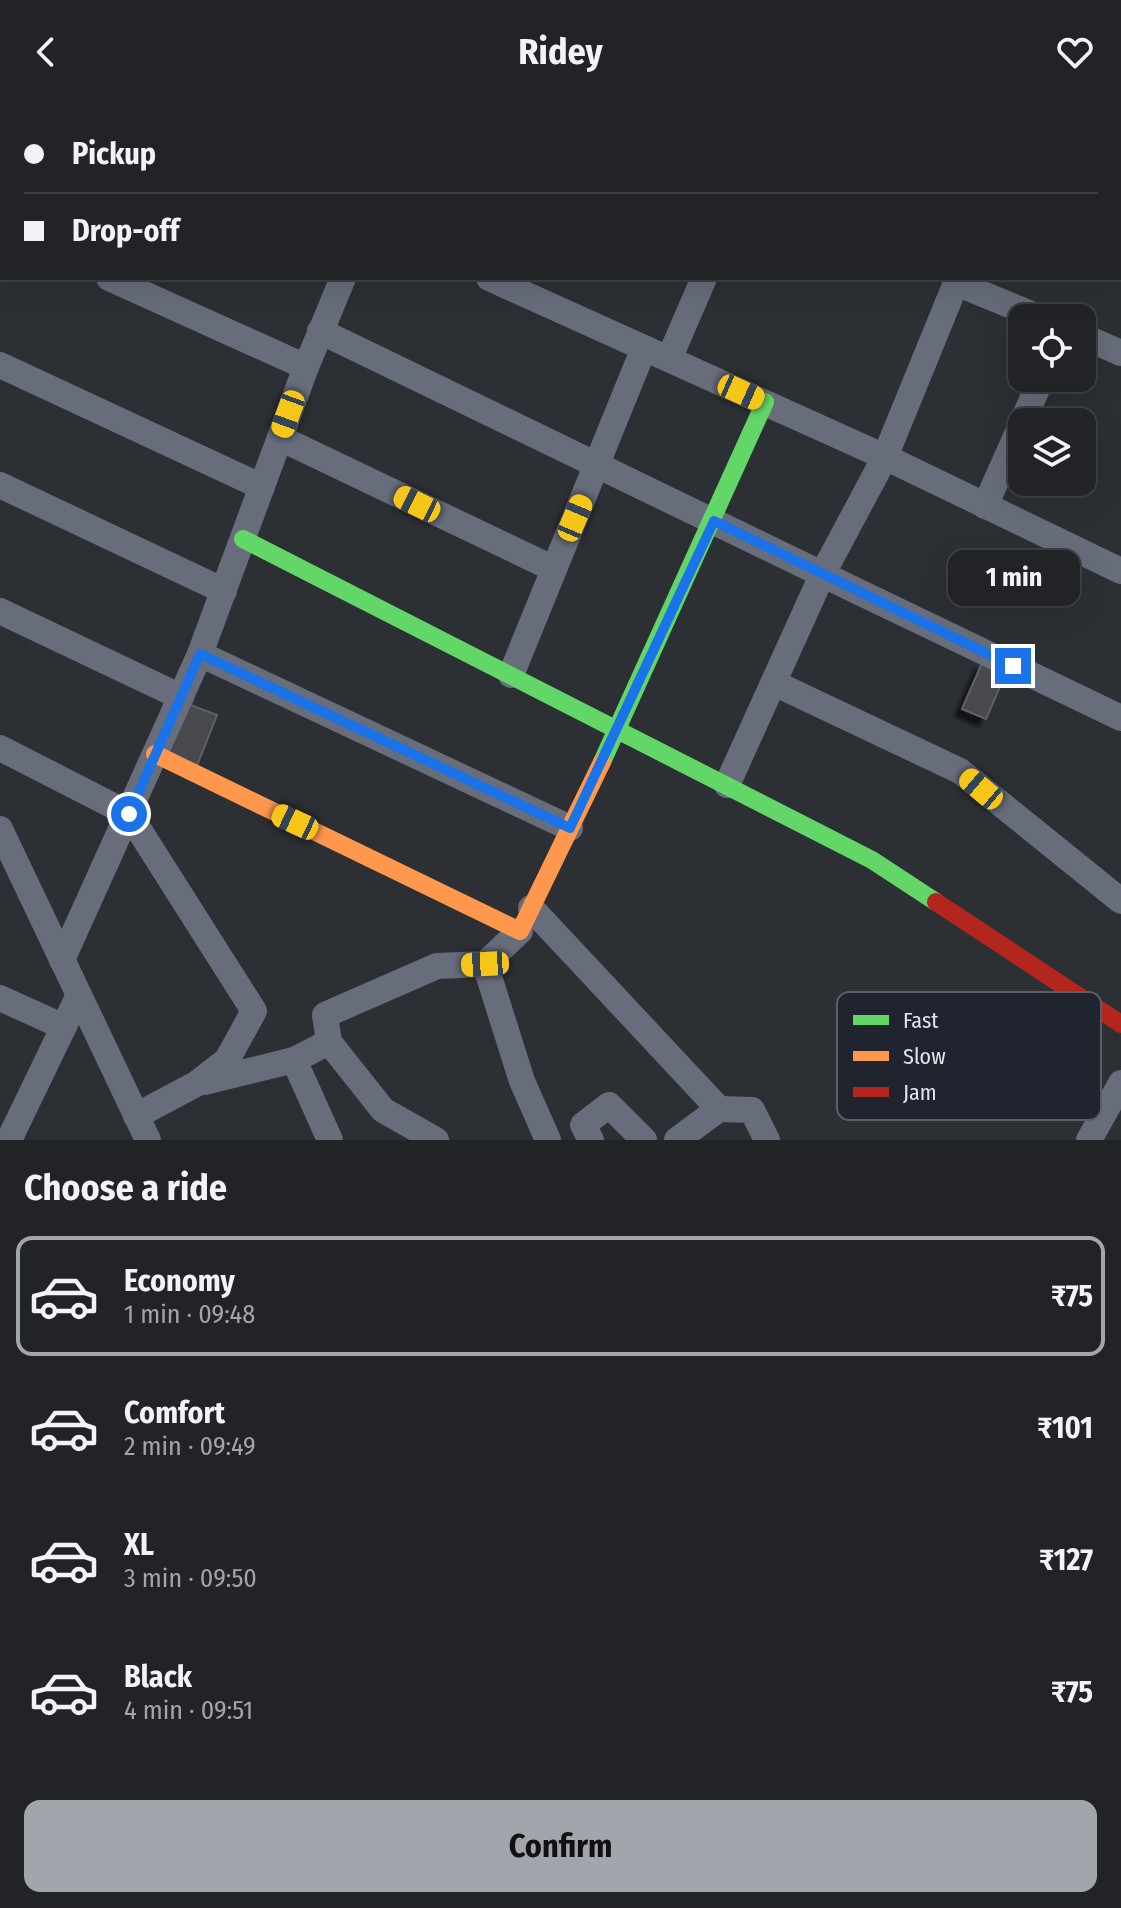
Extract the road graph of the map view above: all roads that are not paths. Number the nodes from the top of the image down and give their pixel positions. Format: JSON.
{"nodes":[{"id":1,"x":113,"y":280,"type":"edge"},
{"id":2,"x":342,"y":280,"type":"edge"},
{"id":3,"x":703,"y":280,"type":"edge"},
{"id":4,"x":957,"y":280,"type":"edge"},
{"id":5,"x":517,"y":284,"type":"edge"},
{"id":6,"x":1010,"y":304,"type":"edge"},
{"id":7,"x":320,"y":331,"type":"junction"},
{"id":8,"x":1096,"y":342,"type":"edge"},
{"id":9,"x":644,"y":348,"type":"junction"},
{"id":10,"x":1121,"y":353,"type":"edge"},
{"id":11,"x":669,"y":359,"type":"junction"},
{"id":12,"x":0,"y":365,"type":"edge"},
{"id":13,"x":306,"y":367,"type":"junction"},
{"id":14,"x":765,"y":402,"type":"junction"},
{"id":15,"x":280,"y":438,"type":"junction"},
{"id":16,"x":1008,"y":454,"type":"edge"},
{"id":17,"x":885,"y":457,"type":"junction"},
{"id":18,"x":597,"y":467,"type":"junction"},
{"id":19,"x":0,"y":485,"type":"edge"},
{"id":20,"x":262,"y":487,"type":"junction"},
{"id":21,"x":985,"y":506,"type":"junction"},
{"id":22,"x":714,"y":521,"type":"junction"},
{"id":23,"x":243,"y":539,"type":"junction"},
{"id":24,"x":554,"y":569,"type":"junction"},
{"id":25,"x":1121,"y":571,"type":"edge"},
{"id":26,"x":823,"y":573,"type":"junction"},
{"id":27,"x":224,"y":591,"type":"junction"},
{"id":28,"x":0,"y":611,"type":"edge"},
{"id":29,"x":200,"y":654,"type":"junction"},
{"id":30,"x":511,"y":675,"type":"junction"},
{"id":31,"x":774,"y":683,"type":"junction"},
{"id":32,"x":181,"y":697,"type":"junction"},
{"id":33,"x":1121,"y":718,"type":"edge"},
{"id":34,"x":618,"y":729,"type":"junction"},
{"id":35,"x":0,"y":748,"type":"edge"},
{"id":36,"x":155,"y":754,"type":"junction"},
{"id":37,"x":727,"y":785,"type":"junction"},
{"id":38,"x":129,"y":814,"type":"junction"},
{"id":39,"x":570,"y":828,"type":"junction"},
{"id":40,"x":0,"y":829,"type":"edge"},
{"id":41,"x":0,"y":878,"type":"edge"},
{"id":42,"x":31,"y":892,"type":"junction"},
{"id":43,"x":1121,"y":901,"type":"edge"},
{"id":44,"x":526,"y":919,"type":"junction"},
{"id":45,"x":62,"y":960,"type":"junction"},
{"id":46,"x":485,"y":964,"type":"junction"},
{"id":47,"x":1072,"y":992,"type":"edge"},
{"id":48,"x":79,"y":995,"type":"junction"},
{"id":49,"x":0,"y":998,"type":"edge"},
{"id":50,"x":1101,"y":1011,"type":"edge"},
{"id":51,"x":1121,"y":1024,"type":"edge"},
{"id":52,"x":64,"y":1027,"type":"junction"},
{"id":53,"x":329,"y":1042,"type":"junction"},
{"id":54,"x":294,"y":1060,"type":"junction"},
{"id":55,"x":1121,"y":1083,"type":"edge"},
{"id":56,"x":196,"y":1084,"type":"junction"},
{"id":57,"x":719,"y":1109,"type":"junction"},
{"id":58,"x":136,"y":1116,"type":"junction"},
{"id":59,"x":1101,"y":1119,"type":"edge"},
{"id":60,"x":1100,"y":1120,"type":"edge"},
{"id":61,"x":8,"y":1130,"type":"edge"},
{"id":62,"x":148,"y":1140,"type":"edge"},
{"id":63,"x":330,"y":1140,"type":"edge"},
{"id":64,"x":436,"y":1140,"type":"edge"},
{"id":65,"x":548,"y":1140,"type":"edge"},
{"id":66,"x":591,"y":1140,"type":"edge"},
{"id":67,"x":644,"y":1140,"type":"edge"},
{"id":68,"x":677,"y":1140,"type":"edge"},
{"id":69,"x":767,"y":1140,"type":"edge"},
{"id":70,"x":1089,"y":1140,"type":"edge"}],
"edges":[{"from":1,"to":13,"type":"street"},
{"from":2,"to":7,"type":"street"},
{"from":3,"to":11,"type":"street"},
{"from":4,"to":6,"type":"street"},
{"from":4,"to":17,"type":"street"},
{"from":5,"to":9,"type":"street"},
{"from":7,"to":13,"type":"street"},
{"from":7,"to":18,"type":"street"},
{"from":8,"to":10,"type":"street"},
{"from":9,"to":11,"type":"street"},
{"from":9,"to":18,"type":"street"},
{"from":11,"to":14,"type":"street"},
{"from":12,"to":20,"type":"street"},
{"from":13,"to":15,"type":"street"},
{"from":14,"to":17,"type":"street"},
{"from":14,"to":22,"type":"street"},
{"from":15,"to":20,"type":"street"},
{"from":15,"to":24,"type":"street"},
{"from":16,"to":21,"type":"street"},
{"from":17,"to":21,"type":"street"},
{"from":17,"to":26,"type":"street"},
{"from":18,"to":22,"type":"street"},
{"from":18,"to":24,"type":"street"},
{"from":19,"to":27,"type":"street"},
{"from":20,"to":23,"type":"street"},
{"from":21,"to":25,"type":"street"},
{"from":22,"to":26,"type":"street"},
{"from":22,"to":34,"type":"street"},
{"from":23,"to":27,"type":"street"},
{"from":23,"to":30,"type":"street"},
{"from":24,"to":30,"type":"street"},
{"from":26,"to":31,"type":"street"},
{"from":26,"to":33,"type":"street"},
{"from":27,"to":29,"type":"street"},
{"from":28,"to":32,"type":"street"},
{"from":29,"to":32,"type":"street"},
{"from":29,"to":39,"type":"street"},
{"from":30,"to":34,"type":"street"},
{"from":31,"to":37,"type":"street"},
{"from":31,"to":43,"type":"street"},
{"from":32,"to":36,"type":"street"},
{"from":34,"to":37,"type":"street"},
{"from":34,"to":39,"type":"street"},
{"from":35,"to":38,"type":"street"},
{"from":36,"to":38,"type":"street"},
{"from":36,"to":44,"type":"street"},
{"from":37,"to":47,"type":"street"},
{"from":38,"to":45,"type":"street"},
{"from":38,"to":56,"type":"street"},
{"from":39,"to":44,"type":"street"},
{"from":40,"to":42,"type":"street"},
{"from":41,"to":42,"type":"street"},
{"from":42,"to":45,"type":"street"},
{"from":44,"to":46,"type":"street"},
{"from":44,"to":57,"type":"street"},
{"from":45,"to":48,"type":"street"},
{"from":46,"to":53,"type":"street"},
{"from":46,"to":65,"type":"street"},
{"from":48,"to":52,"type":"street"},
{"from":48,"to":58,"type":"street"},
{"from":49,"to":52,"type":"street"},
{"from":50,"to":51,"type":"street"},
{"from":52,"to":61,"type":"street"},
{"from":53,"to":54,"type":"street"},
{"from":53,"to":64,"type":"street"},
{"from":54,"to":56,"type":"street"},
{"from":54,"to":63,"type":"street"},
{"from":55,"to":59,"type":"street"},
{"from":56,"to":58,"type":"street"},
{"from":57,"to":68,"type":"street"},
{"from":57,"to":69,"type":"street"},
{"from":58,"to":62,"type":"street"},
{"from":60,"to":70,"type":"street"},
{"from":66,"to":67,"type":"street"}]}
